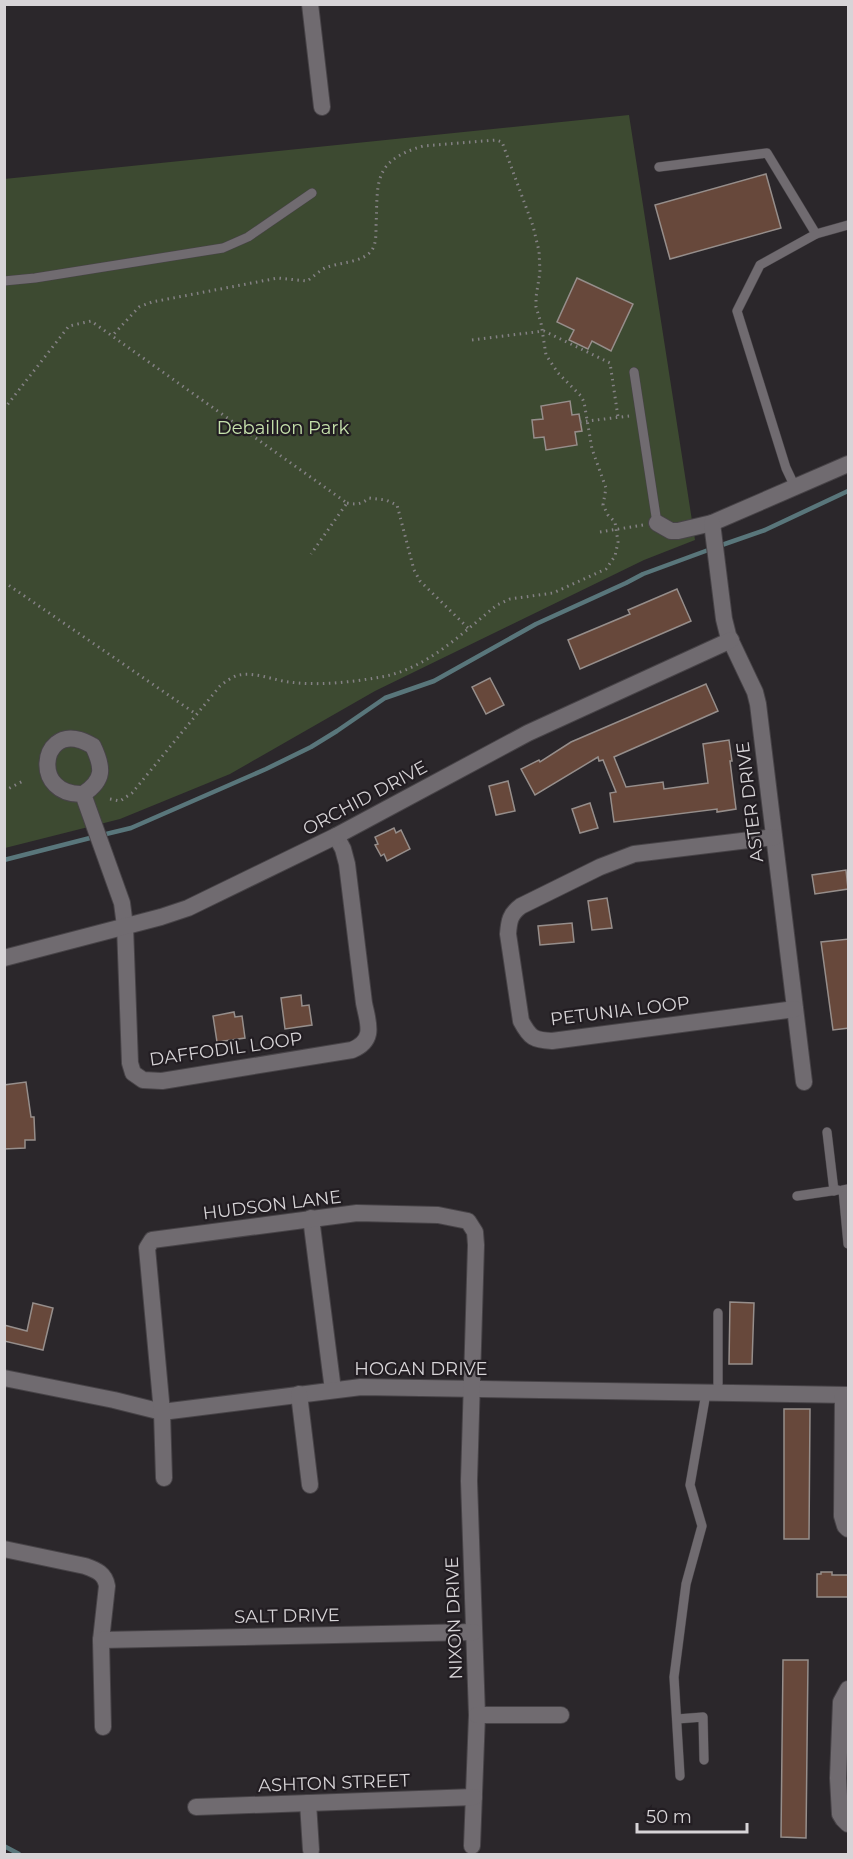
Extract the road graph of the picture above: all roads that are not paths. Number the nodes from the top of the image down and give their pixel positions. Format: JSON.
{"nodes":[{"id":1,"x":310,"y":4,"type":"edge"},
{"id":2,"x":322,"y":107,"type":"dead end"},
{"id":3,"x":659,"y":167,"type":"dead end"},
{"id":4,"x":312,"y":193,"type":"dead end"},
{"id":5,"x":849,"y":225,"type":"edge"},
{"id":6,"x":816,"y":234,"type":"junction"},
{"id":7,"x":4,"y":281,"type":"edge"},
{"id":8,"x":634,"y":372,"type":"dead end"},
{"id":9,"x":849,"y":464,"type":"edge"},
{"id":10,"x":795,"y":487,"type":"junction"},
{"id":11,"x":657,"y":523,"type":"joint"},
{"id":12,"x":712,"y":523,"type":"junction"},
{"id":13,"x":731,"y":640,"type":"junction"},
{"id":14,"x":83,"y":794,"type":"dead end"},
{"id":15,"x":336,"y":836,"type":"junction"},
{"id":16,"x":774,"y":837,"type":"junction"},
{"id":17,"x":125,"y":926,"type":"junction"},
{"id":18,"x":4,"y":958,"type":"edge"},
{"id":19,"x":795,"y":1009,"type":"junction"},
{"id":20,"x":804,"y":1083,"type":"dead end"},
{"id":21,"x":827,"y":1132,"type":"dead end"},
{"id":22,"x":842,"y":1190,"type":"edge"},
{"id":23,"x":797,"y":1196,"type":"dead end"},
{"id":24,"x":311,"y":1218,"type":"junction"},
{"id":25,"x":849,"y":1244,"type":"edge"},
{"id":26,"x":718,"y":1313,"type":"dead end"},
{"id":27,"x":4,"y":1378,"type":"edge"},
{"id":28,"x":471,"y":1388,"type":"junction"},
{"id":29,"x":333,"y":1390,"type":"junction"},
{"id":30,"x":712,"y":1393,"type":"junction"},
{"id":31,"x":299,"y":1394,"type":"junction"},
{"id":32,"x":846,"y":1395,"type":"edge"},
{"id":33,"x":162,"y":1412,"type":"junction"},
{"id":34,"x":164,"y":1478,"type":"dead end"},
{"id":35,"x":310,"y":1485,"type":"dead end"},
{"id":36,"x":849,"y":1529,"type":"edge"},
{"id":37,"x":4,"y":1549,"type":"edge"},
{"id":38,"x":474,"y":1632,"type":"junction"},
{"id":39,"x":101,"y":1640,"type":"junction"},
{"id":40,"x":849,"y":1689,"type":"edge"},
{"id":41,"x":477,"y":1714,"type":"junction"},
{"id":42,"x":561,"y":1715,"type":"dead end"},
{"id":43,"x":676,"y":1719,"type":"junction"},
{"id":44,"x":103,"y":1727,"type":"dead end"},
{"id":45,"x":704,"y":1760,"type":"dead end"},
{"id":46,"x":680,"y":1776,"type":"dead end"},
{"id":47,"x":474,"y":1797,"type":"junction"},
{"id":48,"x":308,"y":1803,"type":"junction"},
{"id":49,"x":196,"y":1807,"type":"dead end"},
{"id":50,"x":849,"y":1824,"type":"edge"},
{"id":51,"x":472,"y":1846,"type":"dead end"},
{"id":52,"x":311,"y":1850,"type":"dead end"}],
"edges":[{"from":1,"to":2,"type":"street"},
{"from":3,"to":6,"type":"lane"},
{"from":4,"to":7,"type":"lane"},
{"from":5,"to":6,"type":"lane"},
{"from":6,"to":10,"type":"lane"},
{"from":8,"to":11,"type":"lane"},
{"from":9,"to":10,"type":"street"},
{"from":10,"to":12,"type":"street"},
{"from":11,"to":12,"type":"street"},
{"from":12,"to":13,"type":"street","name":"ASTER DRIVE"},
{"from":13,"to":15,"type":"street","name":"ORCHID DRIVE"},
{"from":13,"to":16,"type":"street","name":"ASTER DRIVE"},
{"from":14,"to":17,"type":"street","name":"DAFFODIL LOOP"},
{"from":15,"to":17,"type":"street","name":"ORCHID DRIVE"},
{"from":15,"to":17,"type":"street","name":"DAFFODIL LOOP"},
{"from":16,"to":19,"type":"street","name":"ASTER DRIVE"},
{"from":16,"to":19,"type":"street","name":"PETUNIA LOOP"},
{"from":17,"to":18,"type":"street","name":"ORCHID DRIVE"},
{"from":19,"to":20,"type":"street","name":"ASTER DRIVE"},
{"from":21,"to":22,"type":"lane"},
{"from":22,"to":23,"type":"lane"},
{"from":22,"to":25,"type":"lane"},
{"from":24,"to":28,"type":"street","name":"HUDSON LANE"},
{"from":24,"to":29,"type":"street"},
{"from":24,"to":33,"type":"street","name":"HUDSON LANE"},
{"from":26,"to":30,"type":"lane"},
{"from":27,"to":33,"type":"street","name":"HOGAN DRIVE"},
{"from":28,"to":29,"type":"street","name":"HOGAN DRIVE"},
{"from":28,"to":30,"type":"street","name":"HOGAN DRIVE"},
{"from":28,"to":38,"type":"street","name":"NIXON DRIVE"},
{"from":29,"to":31,"type":"street","name":"HOGAN DRIVE"},
{"from":30,"to":32,"type":"street","name":"HOGAN DRIVE"},
{"from":30,"to":43,"type":"lane"},
{"from":31,"to":33,"type":"street","name":"HOGAN DRIVE"},
{"from":31,"to":35,"type":"street"},
{"from":32,"to":36,"type":"street"},
{"from":33,"to":34,"type":"street","name":"HUDSON LANE"},
{"from":37,"to":39,"type":"street"},
{"from":38,"to":39,"type":"street","name":"SALT DRIVE"},
{"from":38,"to":41,"type":"street","name":"NIXON DRIVE"},
{"from":39,"to":44,"type":"street"},
{"from":40,"to":50,"type":"street"},
{"from":41,"to":42,"type":"street"},
{"from":41,"to":47,"type":"street","name":"NIXON DRIVE"},
{"from":43,"to":45,"type":"lane"},
{"from":43,"to":46,"type":"lane"},
{"from":47,"to":48,"type":"street","name":"ASHTON STREET"},
{"from":47,"to":51,"type":"street","name":"NIXON DRIVE"},
{"from":48,"to":49,"type":"street","name":"ASHTON STREET"},
{"from":48,"to":52,"type":"street"}]}
